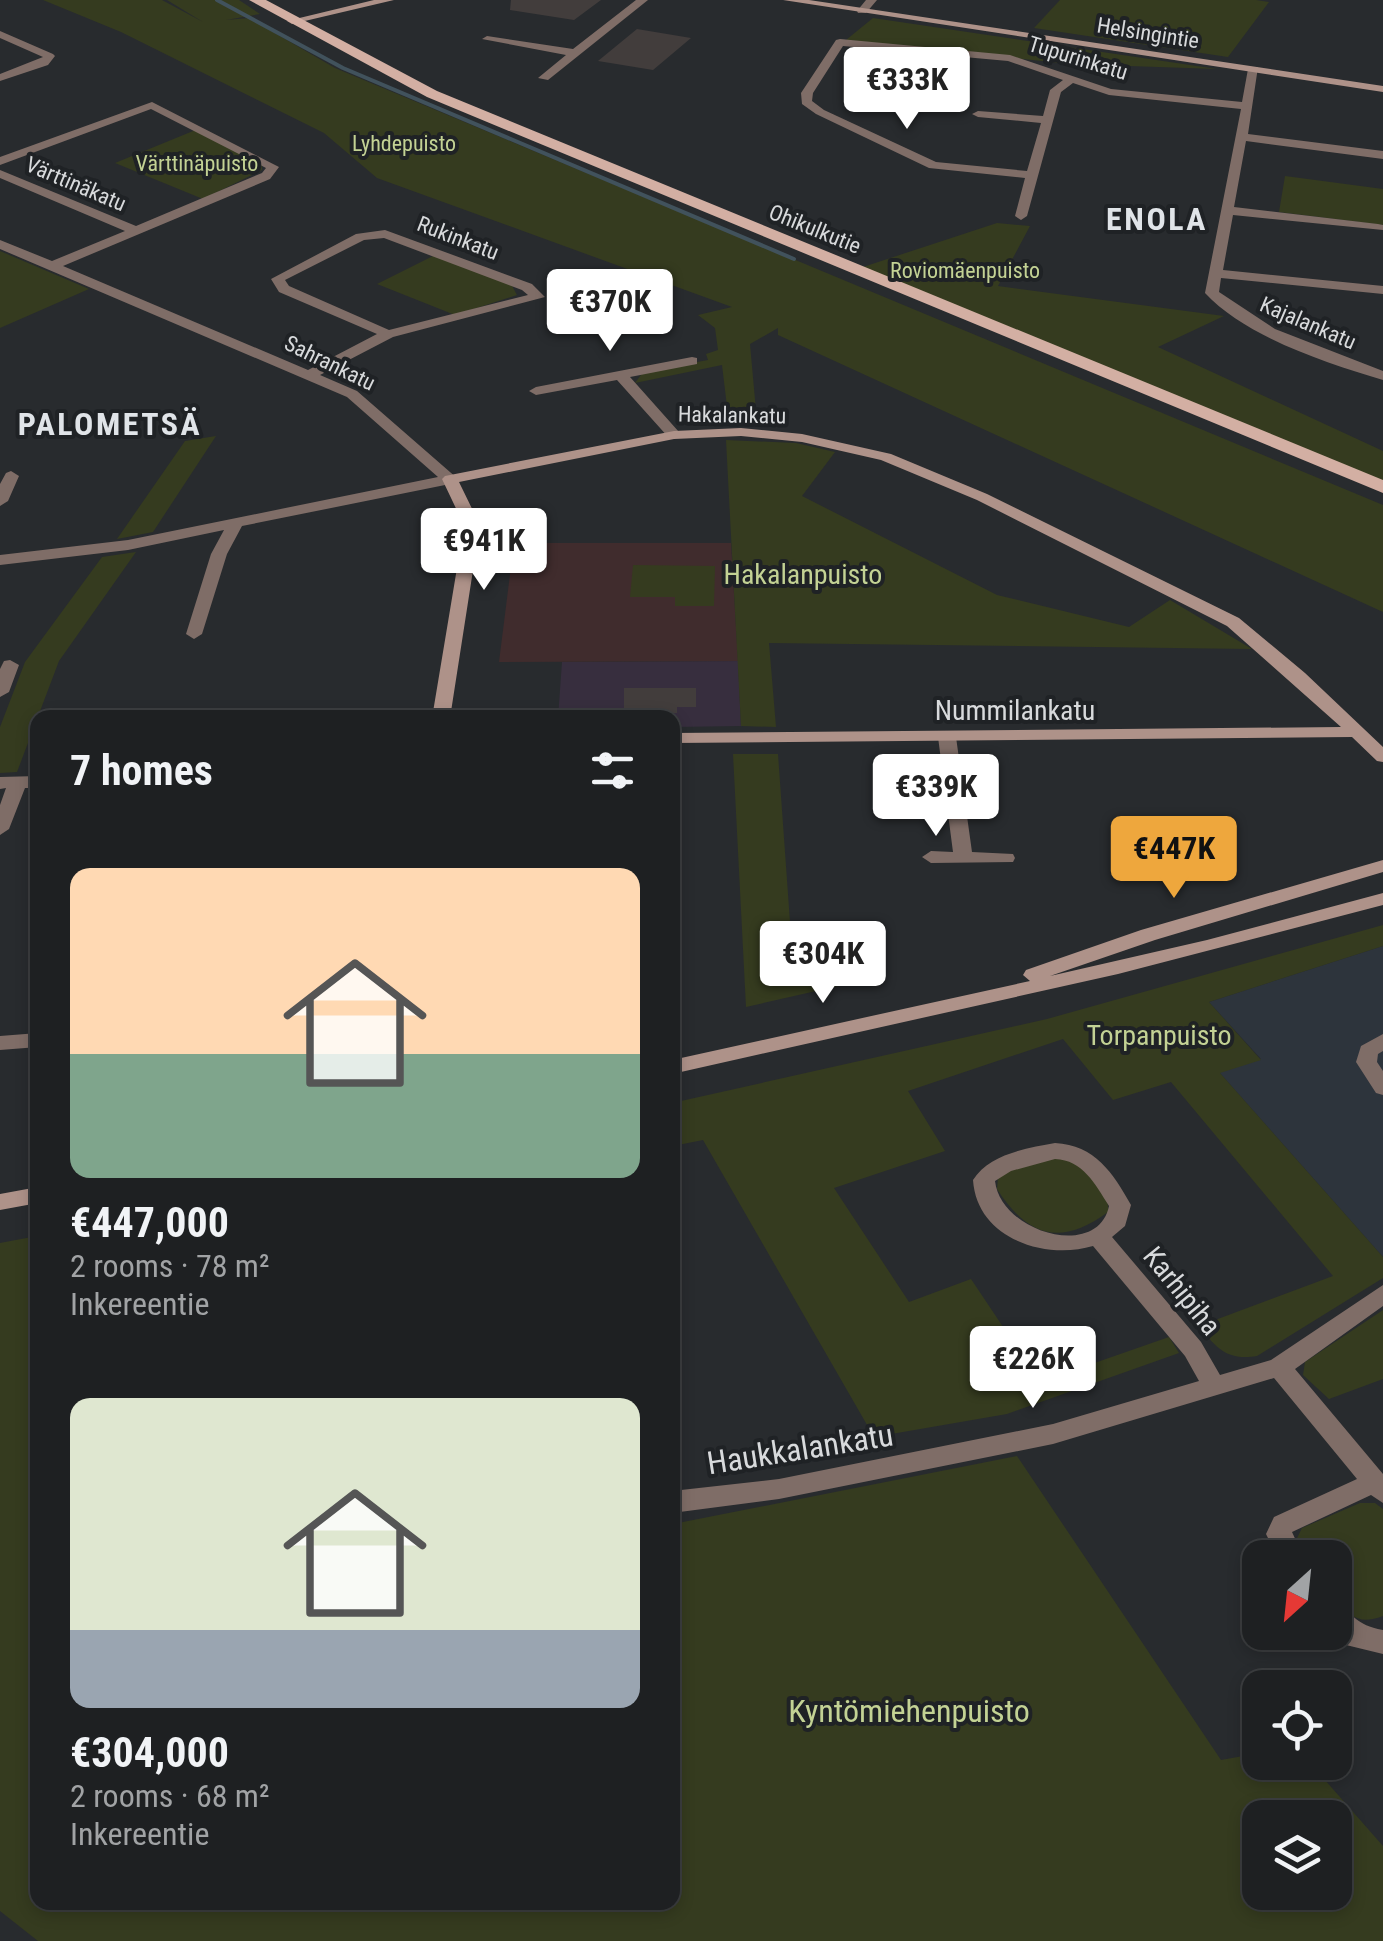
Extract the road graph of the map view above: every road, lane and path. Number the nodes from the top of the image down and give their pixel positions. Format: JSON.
{"nodes":[{"id":1,"x":256,"y":0,"type":"edge"},
{"id":2,"x":388,"y":0,"type":"edge"},
{"id":3,"x":643,"y":0,"type":"edge"},
{"id":4,"x":788,"y":0,"type":"edge"},
{"id":5,"x":872,"y":0,"type":"edge"},
{"id":6,"x":862,"y":11,"type":"junction"},
{"id":7,"x":292,"y":21,"type":"junction"},
{"id":8,"x":0,"y":34,"type":"edge"},
{"id":9,"x":487,"y":39,"type":"dead end"},
{"id":10,"x":574,"y":53,"type":"junction"},
{"id":11,"x":1254,"y":69,"type":"junction"},
{"id":12,"x":0,"y":78,"type":"edge"},
{"id":13,"x":544,"y":78,"type":"dead end"},
{"id":14,"x":1072,"y":79,"type":"junction"},
{"id":15,"x":1383,"y":89,"type":"edge"},
{"id":16,"x":1245,"y":106,"type":"junction"},
{"id":17,"x":978,"y":114,"type":"dead end"},
{"id":18,"x":1048,"y":120,"type":"junction"},
{"id":19,"x":1241,"y":137,"type":"junction"},
{"id":20,"x":1383,"y":155,"type":"edge"},
{"id":21,"x":0,"y":161,"type":"edge"},
{"id":22,"x":0,"y":174,"type":"edge"},
{"id":23,"x":1033,"y":175,"type":"junction"},
{"id":24,"x":1228,"y":210,"type":"junction"},
{"id":25,"x":1021,"y":216,"type":"dead end"},
{"id":26,"x":1378,"y":228,"type":"dead end"},
{"id":27,"x":136,"y":231,"type":"junction"},
{"id":28,"x":0,"y":244,"type":"edge"},
{"id":29,"x":52,"y":266,"type":"junction"},
{"id":30,"x":1214,"y":274,"type":"junction"},
{"id":31,"x":1383,"y":290,"type":"edge"},
{"id":32,"x":388,"y":334,"type":"junction"},
{"id":33,"x":692,"y":361,"type":"dead end"},
{"id":34,"x":309,"y":374,"type":"junction"},
{"id":35,"x":620,"y":374,"type":"junction"},
{"id":36,"x":1383,"y":376,"type":"edge"},
{"id":37,"x":536,"y":391,"type":"dead end"},
{"id":38,"x":674,"y":435,"type":"junction"},
{"id":39,"x":11,"y":476,"type":"dead end"},
{"id":40,"x":450,"y":479,"type":"junction"},
{"id":41,"x":1383,"y":487,"type":"edge"},
{"id":42,"x":0,"y":501,"type":"edge"},
{"id":43,"x":235,"y":524,"type":"junction"},
{"id":44,"x":0,"y":560,"type":"edge"},
{"id":45,"x":194,"y":634,"type":"dead end"},
{"id":46,"x":10,"y":665,"type":"dead end"},
{"id":47,"x":0,"y":692,"type":"edge"},
{"id":48,"x":443,"y":710,"type":"edge"},
{"id":49,"x":1357,"y":732,"type":"junction"},
{"id":50,"x":946,"y":737,"type":"junction"},
{"id":51,"x":680,"y":738,"type":"edge"},
{"id":52,"x":1383,"y":757,"type":"edge"},
{"id":53,"x":8,"y":784,"type":"edge"},
{"id":54,"x":0,"y":829,"type":"edge"},
{"id":55,"x":931,"y":857,"type":"dead end"},
{"id":56,"x":964,"y":858,"type":"junction"},
{"id":57,"x":1006,"y":858,"type":"dead end"},
{"id":58,"x":1383,"y":866,"type":"edge"},
{"id":59,"x":1383,"y":900,"type":"edge"},
{"id":60,"x":985,"y":994,"type":"junction"},
{"id":61,"x":30,"y":1041,"type":"edge"},
{"id":62,"x":1383,"y":1041,"type":"edge"},
{"id":63,"x":0,"y":1043,"type":"edge"},
{"id":64,"x":680,"y":1064,"type":"edge"},
{"id":65,"x":1383,"y":1088,"type":"edge"},
{"id":66,"x":30,"y":1196,"type":"edge"},
{"id":67,"x":0,"y":1202,"type":"edge"},
{"id":68,"x":1098,"y":1236,"type":"junction"},
{"id":69,"x":1383,"y":1294,"type":"edge"},
{"id":70,"x":1279,"y":1367,"type":"junction"},
{"id":71,"x":1214,"y":1386,"type":"junction"},
{"id":72,"x":1379,"y":1487,"type":"edge"},
{"id":73,"x":680,"y":1501,"type":"edge"},
{"id":74,"x":1282,"y":1540,"type":"edge"},
{"id":75,"x":1352,"y":1634,"type":"edge"},
{"id":76,"x":1383,"y":1642,"type":"edge"}],
"edges":[{"from":1,"to":7,"type":"main road"},
{"from":2,"to":7,"type":"street"},
{"from":3,"to":10,"type":"street"},
{"from":4,"to":6,"type":"street","name":"Helsingintie"},
{"from":5,"to":6,"type":"street"},
{"from":6,"to":11,"type":"street","name":"Helsingintie"},
{"from":7,"to":41,"type":"main road","name":"Ohikulkutie"},
{"from":8,"to":12,"type":"street"},
{"from":9,"to":10,"type":"street"},
{"from":10,"to":13,"type":"street"},
{"from":11,"to":15,"type":"street","name":"Helsingintie"},
{"from":11,"to":16,"type":"street"},
{"from":14,"to":16,"type":"street","name":"Tupurinkatu"},
{"from":14,"to":18,"type":"street"},
{"from":14,"to":23,"type":"street","name":"Tupurinkatu"},
{"from":16,"to":19,"type":"street"},
{"from":17,"to":18,"type":"street"},
{"from":18,"to":23,"type":"street"},
{"from":19,"to":20,"type":"street"},
{"from":19,"to":24,"type":"street"},
{"from":21,"to":27,"type":"street","name":"Värttinäkatu"},
{"from":22,"to":27,"type":"street","name":"Värttinäkatu"},
{"from":23,"to":25,"type":"street"},
{"from":24,"to":26,"type":"street"},
{"from":24,"to":30,"type":"street"},
{"from":27,"to":29,"type":"street","name":"Värttinäkatu"},
{"from":28,"to":29,"type":"street","name":"Sahrankatu"},
{"from":29,"to":34,"type":"street","name":"Sahrankatu"},
{"from":30,"to":31,"type":"street"},
{"from":30,"to":36,"type":"street","name":"Kajalankatu"},
{"from":32,"to":32,"type":"street","name":"Rukinkatu"},
{"from":32,"to":34,"type":"street","name":"Rukinkatu"},
{"from":33,"to":35,"type":"street"},
{"from":34,"to":40,"type":"street","name":"Sahrankatu"},
{"from":35,"to":37,"type":"street"},
{"from":35,"to":38,"type":"street"},
{"from":38,"to":40,"type":"street","name":"Hakalankatu"},
{"from":38,"to":49,"type":"street","name":"Hakalankatu"},
{"from":39,"to":42,"type":"street"},
{"from":40,"to":43,"type":"street","name":"Hakalankatu"},
{"from":40,"to":48,"type":"street","name":"Sahrankatu"},
{"from":43,"to":44,"type":"street","name":"Hakalankatu"},
{"from":43,"to":45,"type":"street"},
{"from":46,"to":47,"type":"street"},
{"from":49,"to":50,"type":"street","name":"Nummilankatu"},
{"from":49,"to":52,"type":"street","name":"Hakalankatu"},
{"from":50,"to":51,"type":"street","name":"Nummilankatu"},
{"from":50,"to":56,"type":"street"},
{"from":53,"to":54,"type":"street"},
{"from":55,"to":56,"type":"street"},
{"from":56,"to":57,"type":"street"},
{"from":58,"to":60,"type":"street"},
{"from":59,"to":60,"type":"street"},
{"from":60,"to":64,"type":"street"},
{"from":61,"to":63,"type":"street"},
{"from":62,"to":65,"type":"street"},
{"from":66,"to":67,"type":"street"},
{"from":68,"to":68,"type":"street"},
{"from":68,"to":71,"type":"street","name":"Karhipiha"},
{"from":69,"to":70,"type":"street","name":"Haukkalankatu"},
{"from":70,"to":71,"type":"street","name":"Haukkalankatu"},
{"from":70,"to":72,"type":"street"},
{"from":71,"to":73,"type":"street","name":"Haukkalankatu"},
{"from":72,"to":74,"type":"street"},
{"from":75,"to":76,"type":"street"}]}
